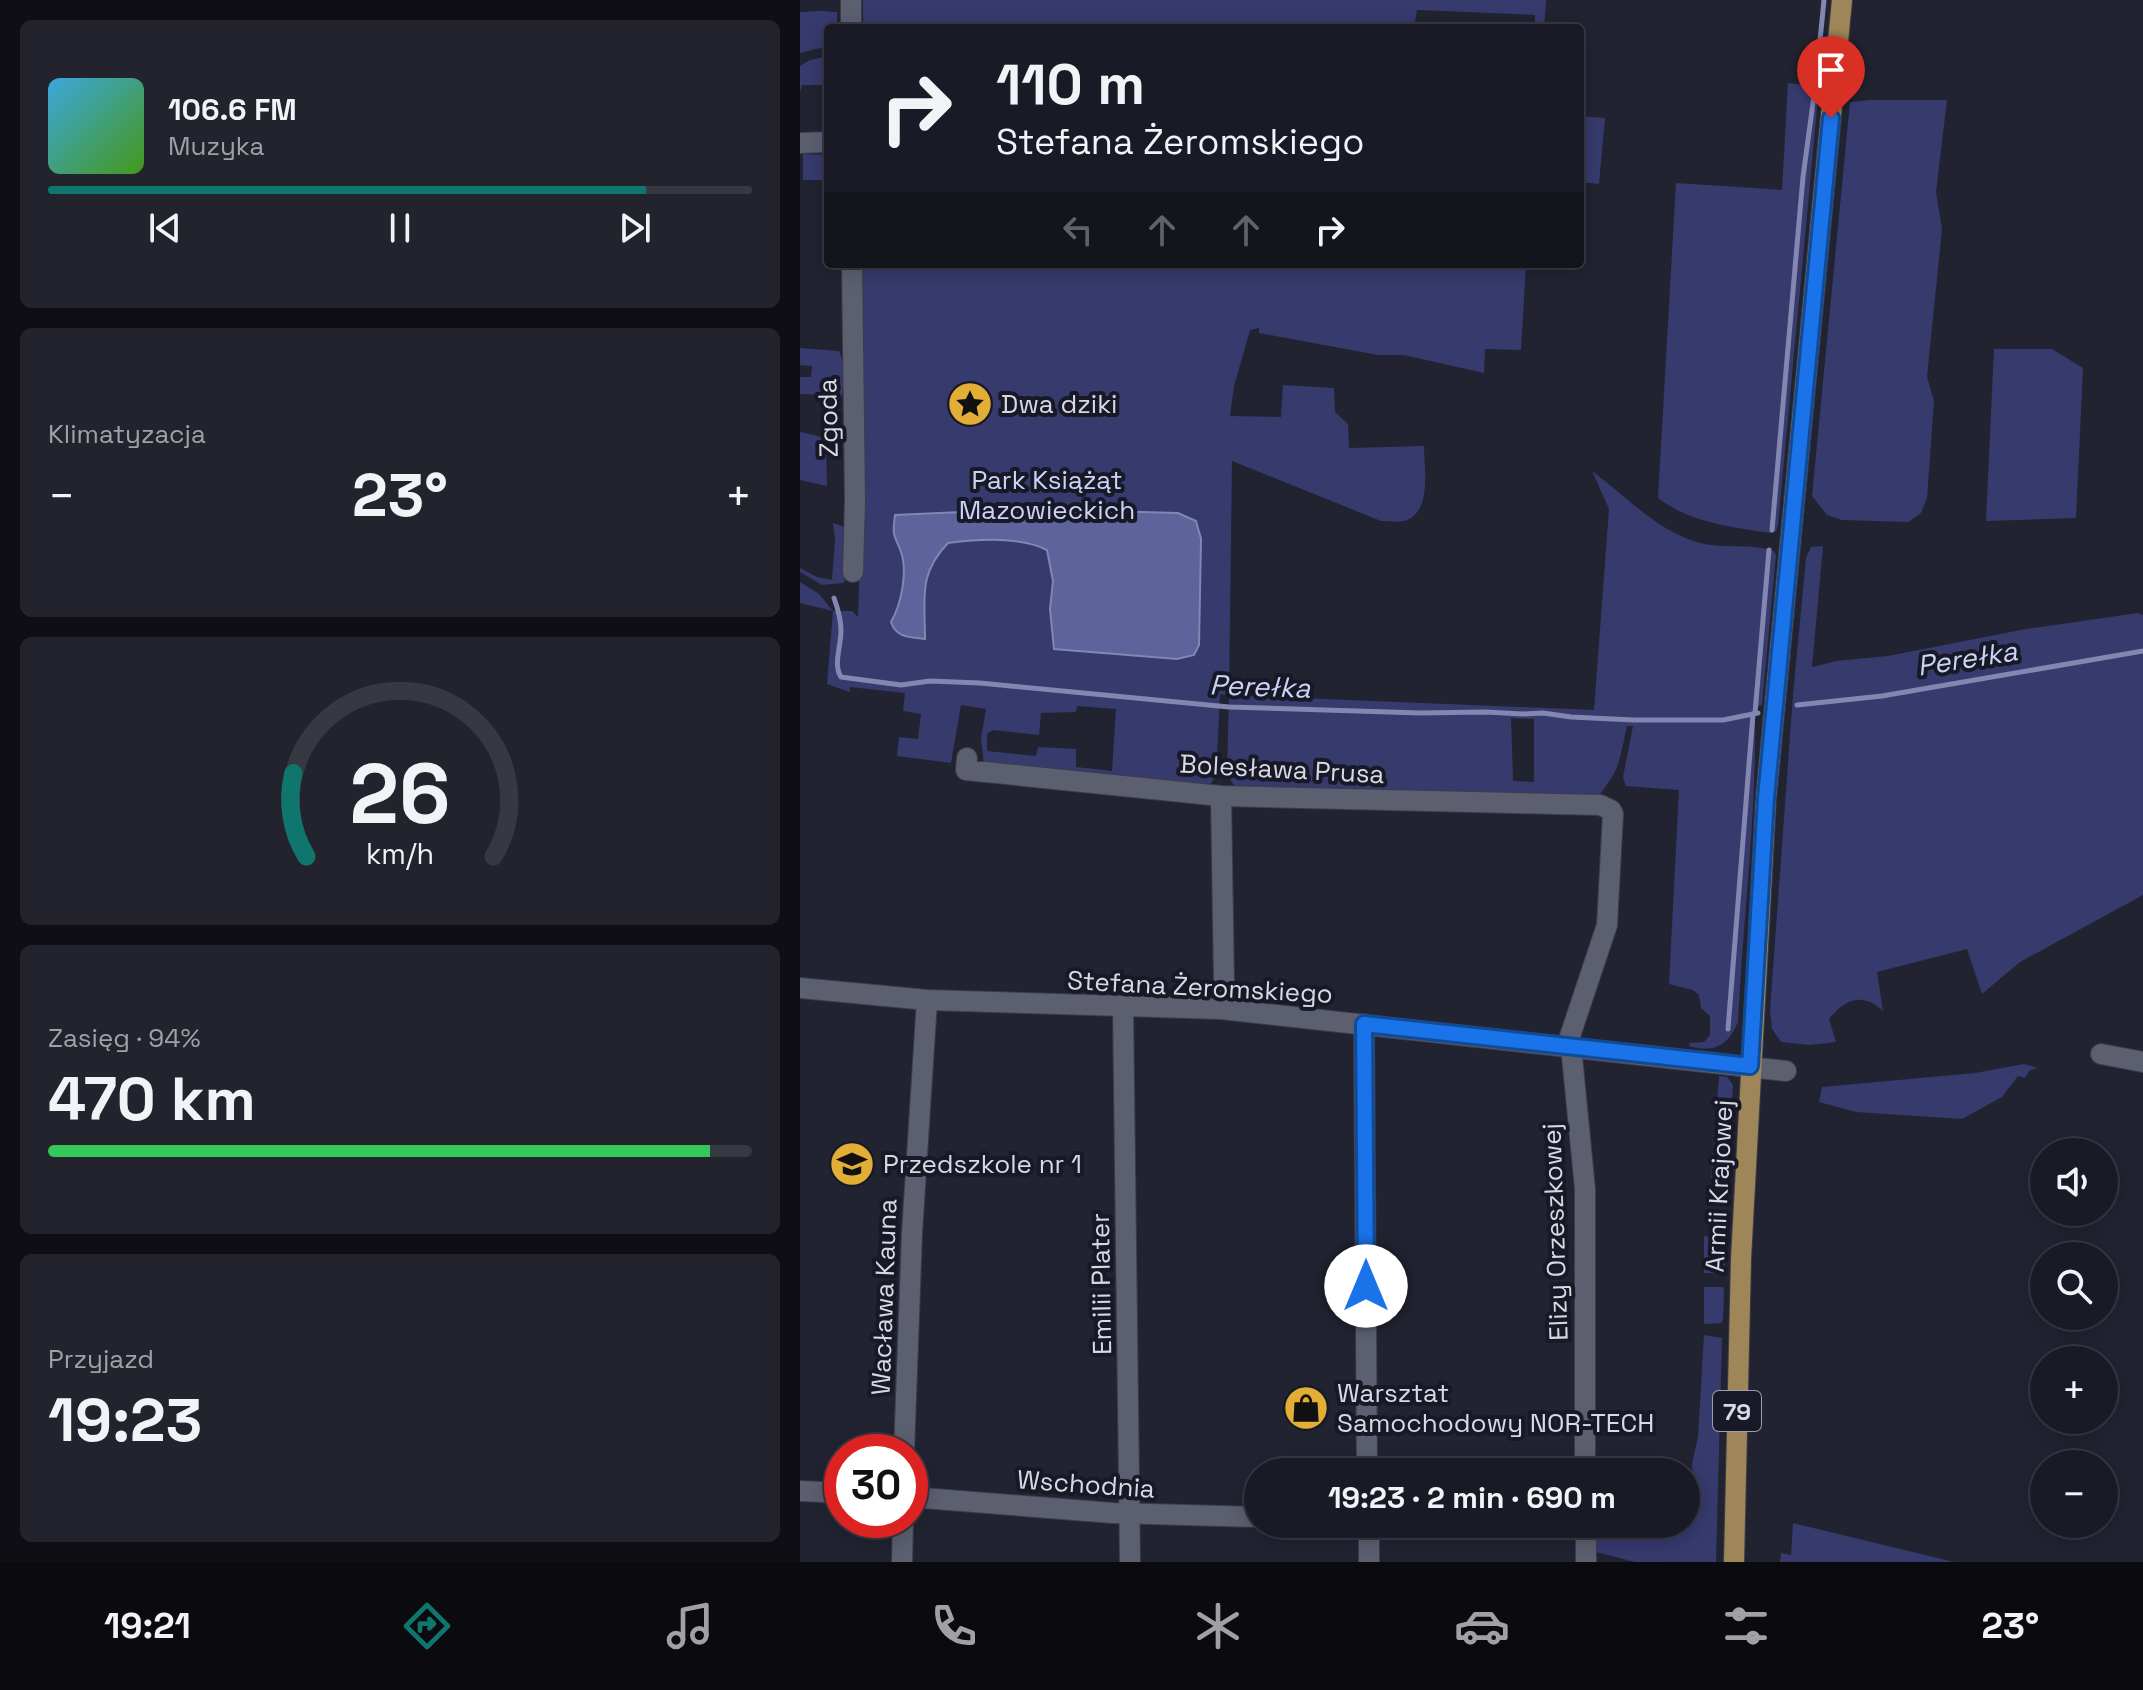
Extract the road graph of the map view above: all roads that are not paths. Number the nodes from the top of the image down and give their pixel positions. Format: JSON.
{"nodes":[{"id":1,"x":851,"y":0,"type":"edge"},
{"id":2,"x":1842,"y":0,"type":"edge"},
{"id":3,"x":851,"y":24,"type":"edge"},
{"id":4,"x":824,"y":142,"type":"edge"},
{"id":5,"x":800,"y":143,"type":"edge"},
{"id":6,"x":852,"y":268,"type":"edge"},
{"id":7,"x":853,"y":572,"type":"dead end"},
{"id":8,"x":967,"y":758,"type":"dead end"},
{"id":9,"x":1221,"y":796,"type":"junction"},
{"id":10,"x":1608,"y":806,"type":"joint"},
{"id":11,"x":800,"y":988,"type":"edge"},
{"id":12,"x":927,"y":1000,"type":"junction"},
{"id":13,"x":1123,"y":1006,"type":"junction"},
{"id":14,"x":1221,"y":1009,"type":"junction"},
{"id":15,"x":1364,"y":1024,"type":"junction"},
{"id":16,"x":1570,"y":1047,"type":"junction"},
{"id":17,"x":2101,"y":1054,"type":"dead end"},
{"id":18,"x":2143,"y":1062,"type":"edge"},
{"id":19,"x":1750,"y":1066,"type":"junction"},
{"id":20,"x":1786,"y":1071,"type":"dead end"},
{"id":21,"x":905,"y":1434,"type":"edge"},
{"id":22,"x":1367,"y":1458,"type":"edge"},
{"id":23,"x":1585,"y":1458,"type":"edge"},
{"id":24,"x":800,"y":1491,"type":"edge"},
{"id":25,"x":824,"y":1492,"type":"edge"},
{"id":26,"x":928,"y":1498,"type":"edge"},
{"id":27,"x":1130,"y":1514,"type":"junction"},
{"id":28,"x":1244,"y":1517,"type":"edge"},
{"id":29,"x":903,"y":1538,"type":"edge"},
{"id":30,"x":1369,"y":1538,"type":"edge"},
{"id":31,"x":1586,"y":1538,"type":"edge"},
{"id":32,"x":902,"y":1562,"type":"edge"},
{"id":33,"x":1130,"y":1562,"type":"edge"},
{"id":34,"x":1369,"y":1562,"type":"edge"},
{"id":35,"x":1586,"y":1562,"type":"edge"},
{"id":36,"x":1734,"y":1562,"type":"edge"}],
"edges":[{"from":1,"to":3,"type":"street"},
{"from":2,"to":19,"type":"main road","name":"Armii Krajowej","number":"79"},
{"from":4,"to":5,"type":"street"},
{"from":6,"to":7,"type":"street","name":"Zgoda"},
{"from":8,"to":9,"type":"street","name":"Bolesława Prusa"},
{"from":9,"to":10,"type":"street","name":"Bolesława Prusa"},
{"from":9,"to":14,"type":"street"},
{"from":10,"to":16,"type":"street","name":"Elizy Orzeszkowej"},
{"from":11,"to":12,"type":"street","name":"Stefana Żeromskiego"},
{"from":12,"to":13,"type":"street","name":"Stefana Żeromskiego"},
{"from":12,"to":21,"type":"street","name":"Wacława Kauna"},
{"from":13,"to":14,"type":"street","name":"Stefana Żeromskiego"},
{"from":13,"to":27,"type":"street","name":"Emilii Plater"},
{"from":14,"to":15,"type":"street","name":"Stefana Żeromskiego"},
{"from":15,"to":16,"type":"street","name":"Stefana Żeromskiego"},
{"from":15,"to":22,"type":"street"},
{"from":16,"to":19,"type":"street","name":"Stefana Żeromskiego"},
{"from":16,"to":23,"type":"street","name":"Elizy Orzeszkowej"},
{"from":17,"to":18,"type":"street"},
{"from":19,"to":20,"type":"street","name":"Stefana Żeromskiego"},
{"from":19,"to":36,"type":"main road","name":"Armii Krajowej","number":"79"},
{"from":24,"to":25,"type":"street"},
{"from":26,"to":27,"type":"street","name":"Wschodnia"},
{"from":27,"to":28,"type":"street","name":"Wschodnia"},
{"from":27,"to":33,"type":"street","name":"Emilii Plater"},
{"from":29,"to":32,"type":"street"},
{"from":30,"to":34,"type":"street"},
{"from":31,"to":35,"type":"street"}]}
